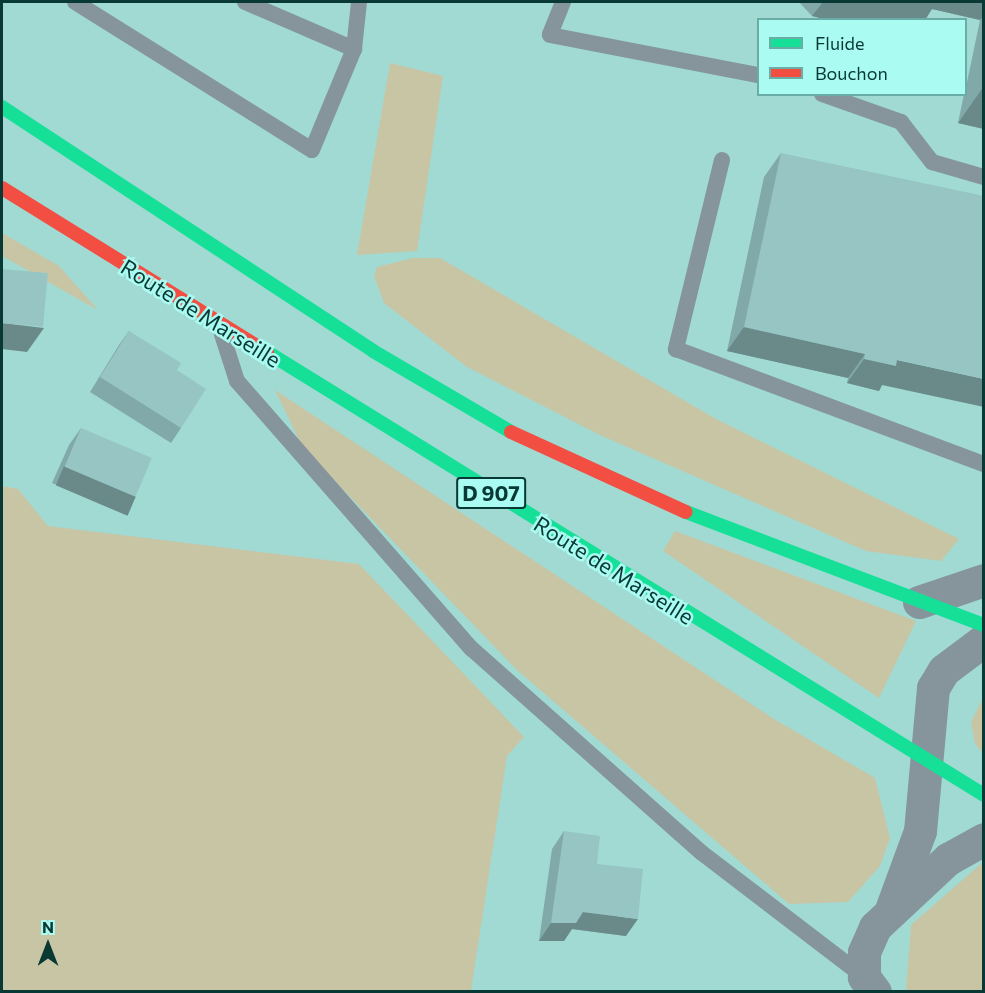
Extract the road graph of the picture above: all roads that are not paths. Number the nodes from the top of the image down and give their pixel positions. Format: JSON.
{"nodes":[{"id":1,"x":75,"y":2,"type":"edge"},
{"id":2,"x":245,"y":2,"type":"edge"},
{"id":3,"x":359,"y":2,"type":"edge"},
{"id":4,"x":563,"y":2,"type":"edge"},
{"id":5,"x":354,"y":50,"type":"junction"},
{"id":6,"x":757,"y":75,"type":"edge"},
{"id":7,"x":828,"y":96,"type":"edge"},
{"id":8,"x":2,"y":107,"type":"edge"},
{"id":9,"x":722,"y":160,"type":"dead end"},
{"id":10,"x":984,"y":177,"type":"edge"},
{"id":11,"x":2,"y":188,"type":"edge"},
{"id":12,"x":219,"y":324,"type":"junction"},
{"id":13,"x":984,"y":464,"type":"edge"},
{"id":14,"x":984,"y":580,"type":"edge"},
{"id":15,"x":919,"y":602,"type":"junction"},
{"id":16,"x":984,"y":625,"type":"edge"},
{"id":17,"x":984,"y":640,"type":"edge"},
{"id":18,"x":928,"y":765,"type":"junction"},
{"id":19,"x":984,"y":795,"type":"edge"},
{"id":20,"x":984,"y":839,"type":"edge"},
{"id":21,"x":892,"y":907,"type":"junction"},
{"id":22,"x":869,"y":984,"type":"edge"}],
"edges":[{"from":1,"to":5,"type":"lane"},
{"from":2,"to":5,"type":"lane"},
{"from":3,"to":5,"type":"lane"},
{"from":4,"to":6,"type":"lane"},
{"from":7,"to":10,"type":"lane"},
{"from":8,"to":15,"type":"main road","number":"D 907"},
{"from":9,"to":13,"type":"lane"},
{"from":11,"to":12,"type":"main road","name":"Route de Marseille","number":"D 907"},
{"from":12,"to":18,"type":"main road","name":"Route de Marseille","number":"D 907"},
{"from":12,"to":22,"type":"lane"},
{"from":14,"to":15,"type":"street"},
{"from":15,"to":16,"type":"main road","number":"D 907"},
{"from":17,"to":18,"type":"street"},
{"from":18,"to":19,"type":"main road","name":"Route de Marseille","number":"D 907"},
{"from":18,"to":21,"type":"street"},
{"from":20,"to":21,"type":"street"},
{"from":21,"to":22,"type":"street"}]}
